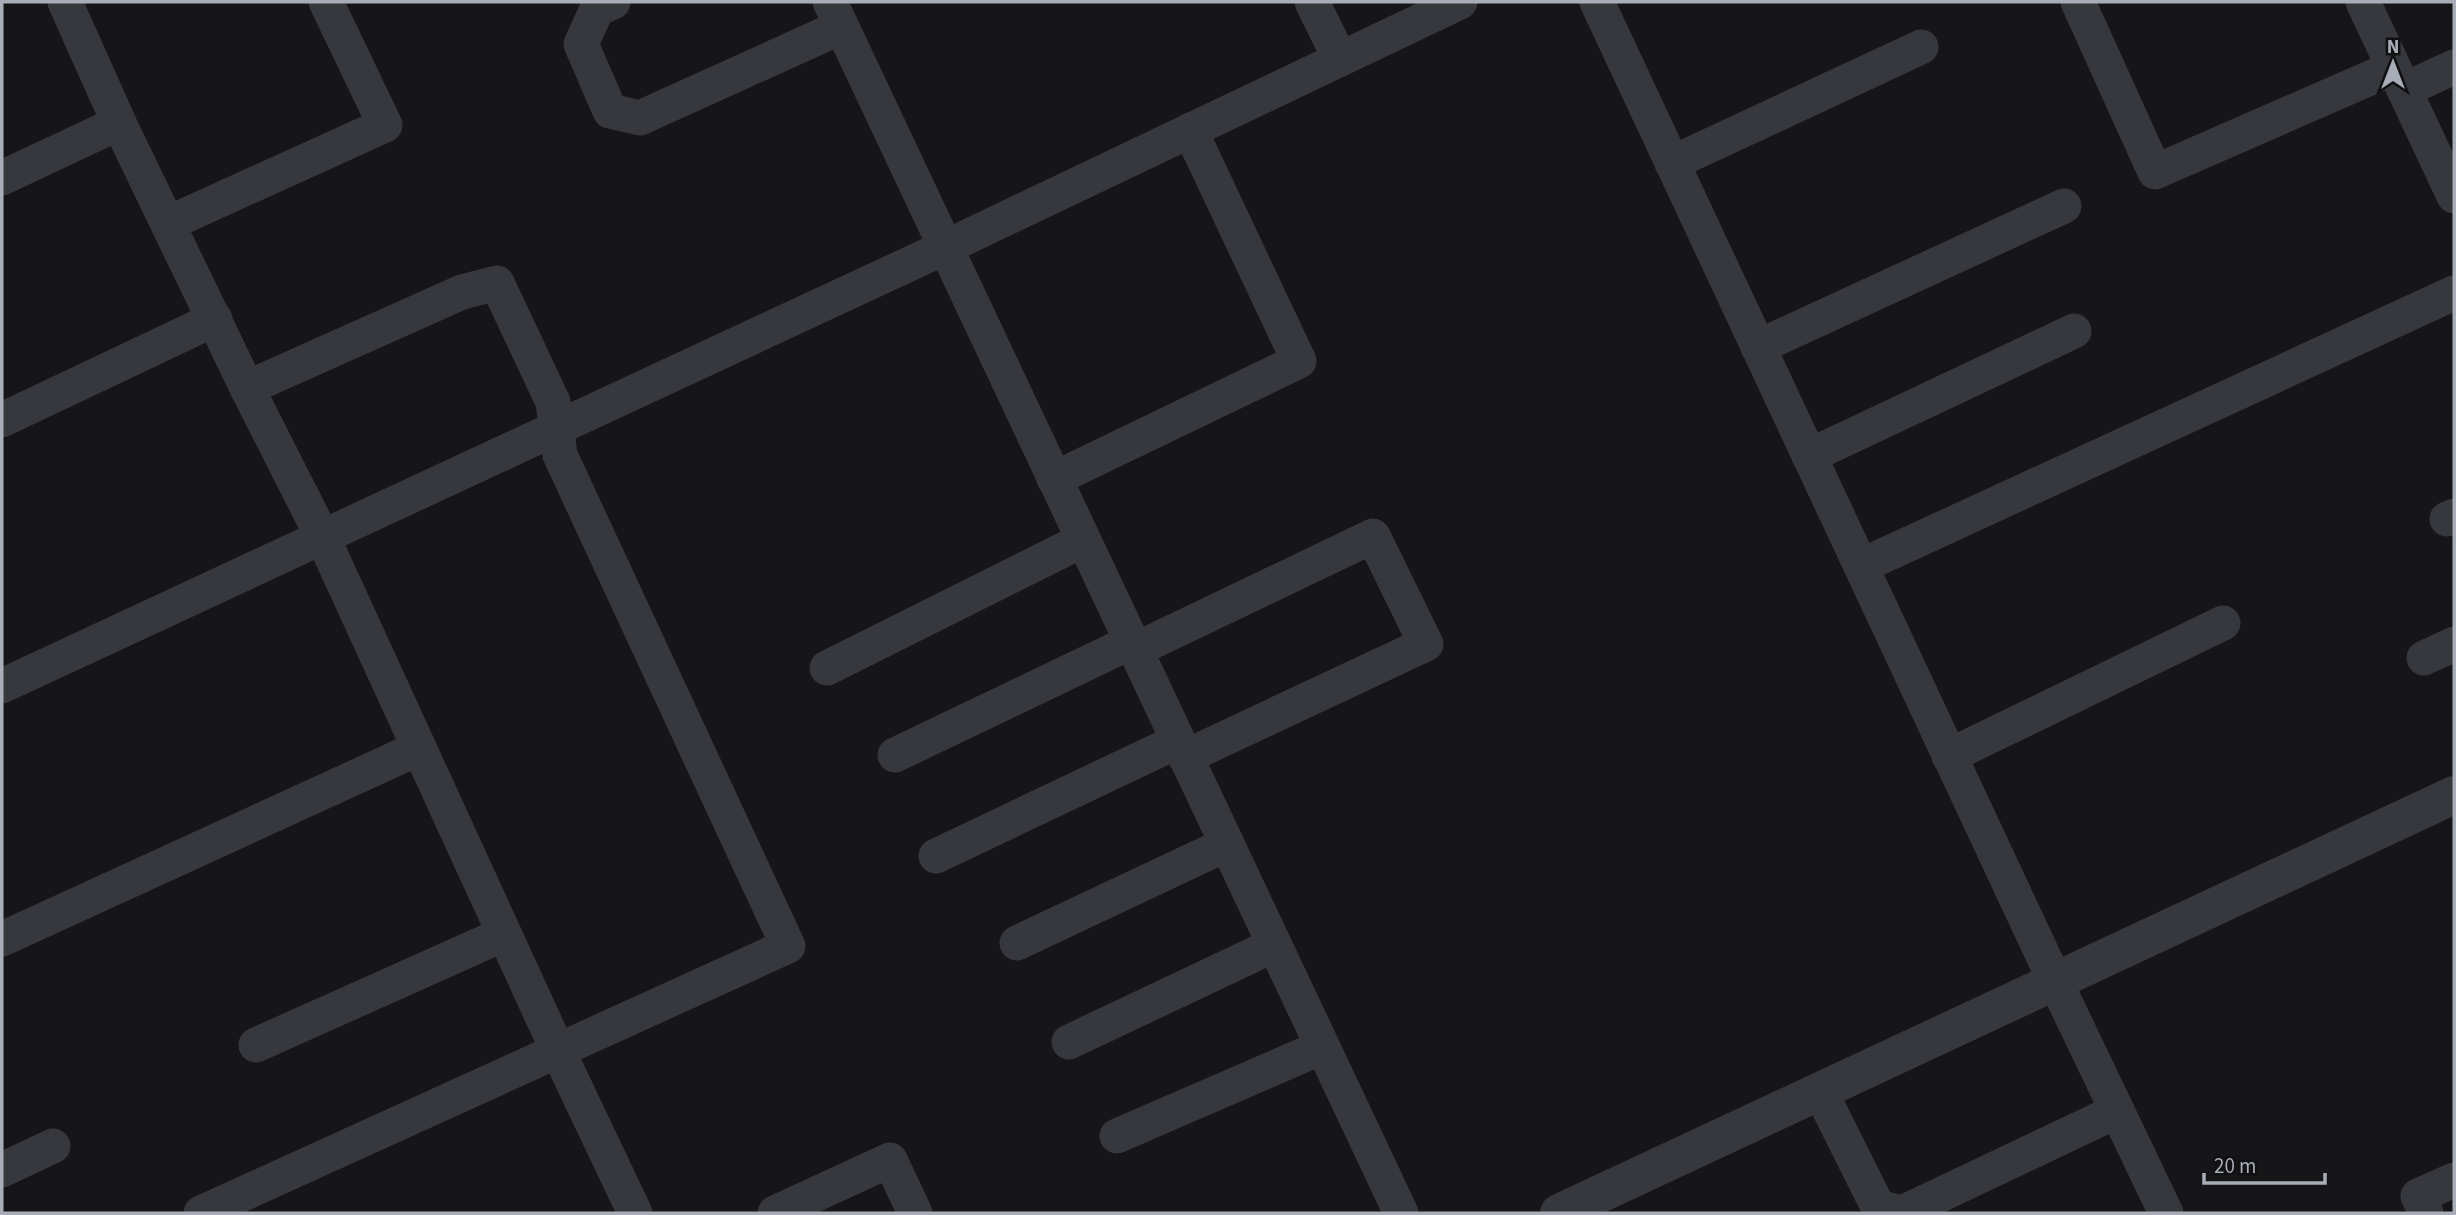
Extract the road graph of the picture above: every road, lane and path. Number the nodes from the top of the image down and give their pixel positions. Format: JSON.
{"nodes":[{"id":1,"x":65,"y":2,"type":"edge"},
{"id":2,"x":326,"y":2,"type":"edge"},
{"id":3,"x":613,"y":2,"type":"edge"},
{"id":4,"x":1312,"y":2,"type":"edge"},
{"id":5,"x":1460,"y":2,"type":"edge"},
{"id":6,"x":1597,"y":2,"type":"edge"},
{"id":7,"x":2078,"y":2,"type":"edge"},
{"id":8,"x":2362,"y":2,"type":"edge"},
{"id":9,"x":836,"y":14,"type":"edge"},
{"id":10,"x":1921,"y":47,"type":"dead end"},
{"id":11,"x":1340,"y":59,"type":"junction"},
{"id":12,"x":2454,"y":67,"type":"edge"},
{"id":13,"x":2399,"y":79,"type":"junction"},
{"id":14,"x":120,"y":122,"type":"junction"},
{"id":15,"x":1189,"y":130,"type":"junction"},
{"id":16,"x":1672,"y":163,"type":"junction"},
{"id":17,"x":2,"y":178,"type":"edge"},
{"id":18,"x":2454,"y":196,"type":"edge"},
{"id":19,"x":2064,"y":206,"type":"dead end"},
{"id":20,"x":169,"y":223,"type":"junction"},
{"id":21,"x":946,"y":247,"type":"junction"},
{"id":22,"x":2454,"y":293,"type":"edge"},
{"id":23,"x":215,"y":319,"type":"junction"},
{"id":24,"x":2074,"y":331,"type":"dead end"},
{"id":25,"x":1758,"y":347,"type":"junction"},
{"id":26,"x":247,"y":388,"type":"junction"},
{"id":27,"x":2,"y":420,"type":"edge"},
{"id":28,"x":557,"y":429,"type":"junction"},
{"id":29,"x":1809,"y":456,"type":"junction"},
{"id":30,"x":1054,"y":479,"type":"junction"},
{"id":31,"x":322,"y":537,"type":"junction"},
{"id":32,"x":1083,"y":540,"type":"junction"},
{"id":33,"x":1861,"y":566,"type":"junction"},
{"id":34,"x":2222,"y":623,"type":"dead end"},
{"id":35,"x":1133,"y":646,"type":"junction"},
{"id":36,"x":827,"y":668,"type":"dead end"},
{"id":37,"x":2,"y":686,"type":"edge"},
{"id":38,"x":419,"y":748,"type":"junction"},
{"id":39,"x":1182,"y":749,"type":"junction"},
{"id":40,"x":895,"y":755,"type":"dead end"},
{"id":41,"x":1950,"y":756,"type":"junction"},
{"id":42,"x":2454,"y":794,"type":"edge"},
{"id":43,"x":1227,"y":844,"type":"junction"},
{"id":44,"x":936,"y":856,"type":"dead end"},
{"id":45,"x":504,"y":934,"type":"junction"},
{"id":46,"x":2,"y":939,"type":"edge"},
{"id":47,"x":1017,"y":943,"type":"dead end"},
{"id":48,"x":1274,"y":945,"type":"junction"},
{"id":49,"x":2055,"y":981,"type":"junction"},
{"id":50,"x":1069,"y":1042,"type":"dead end"},
{"id":51,"x":256,"y":1045,"type":"dead end"},
{"id":52,"x":1322,"y":1047,"type":"junction"},
{"id":53,"x":558,"y":1051,"type":"junction"},
{"id":54,"x":1820,"y":1091,"type":"junction"},
{"id":55,"x":2117,"y":1111,"type":"junction"},
{"id":56,"x":1117,"y":1136,"type":"dead end"},
{"id":57,"x":53,"y":1146,"type":"dead end"},
{"id":58,"x":2,"y":1170,"type":"edge"},
{"id":59,"x":2454,"y":1180,"type":"edge"},
{"id":60,"x":201,"y":1213,"type":"edge"},
{"id":61,"x":635,"y":1213,"type":"edge"},
{"id":62,"x":775,"y":1213,"type":"edge"},
{"id":63,"x":915,"y":1213,"type":"edge"},
{"id":64,"x":1401,"y":1213,"type":"edge"},
{"id":65,"x":1559,"y":1213,"type":"edge"},
{"id":66,"x":1902,"y":1213,"type":"edge"},
{"id":67,"x":2166,"y":1213,"type":"edge"},
{"id":68,"x":2426,"y":1213,"type":"edge"}],
"edges":[{"from":1,"to":14,"type":"street"},
{"from":2,"to":20,"type":"street"},
{"from":3,"to":9,"type":"street"},
{"from":4,"to":11,"type":"street"},
{"from":5,"to":11,"type":"street"},
{"from":6,"to":16,"type":"street"},
{"from":7,"to":13,"type":"street"},
{"from":8,"to":13,"type":"street"},
{"from":9,"to":21,"type":"street"},
{"from":10,"to":16,"type":"street"},
{"from":11,"to":15,"type":"street"},
{"from":12,"to":13,"type":"street"},
{"from":13,"to":18,"type":"street"},
{"from":14,"to":17,"type":"street"},
{"from":14,"to":20,"type":"street"},
{"from":15,"to":21,"type":"street"},
{"from":15,"to":30,"type":"street"},
{"from":16,"to":25,"type":"street"},
{"from":19,"to":25,"type":"street"},
{"from":20,"to":23,"type":"street"},
{"from":21,"to":28,"type":"street"},
{"from":21,"to":30,"type":"street"},
{"from":22,"to":33,"type":"street"},
{"from":23,"to":26,"type":"street"},
{"from":23,"to":27,"type":"street"},
{"from":24,"to":29,"type":"street"},
{"from":25,"to":29,"type":"street"},
{"from":26,"to":28,"type":"street"},
{"from":26,"to":31,"type":"street"},
{"from":28,"to":31,"type":"street"},
{"from":28,"to":53,"type":"street"},
{"from":29,"to":33,"type":"street"},
{"from":30,"to":32,"type":"street"},
{"from":31,"to":37,"type":"street"},
{"from":31,"to":38,"type":"street"},
{"from":32,"to":35,"type":"street"},
{"from":32,"to":36,"type":"street"},
{"from":33,"to":41,"type":"street"},
{"from":34,"to":41,"type":"street"},
{"from":35,"to":39,"type":"street"},
{"from":35,"to":39,"type":"street"},
{"from":35,"to":40,"type":"street"},
{"from":38,"to":45,"type":"street"},
{"from":38,"to":46,"type":"street"},
{"from":39,"to":43,"type":"street"},
{"from":39,"to":44,"type":"street"},
{"from":41,"to":49,"type":"street"},
{"from":42,"to":49,"type":"street"},
{"from":43,"to":47,"type":"street"},
{"from":43,"to":48,"type":"street"},
{"from":45,"to":51,"type":"street"},
{"from":45,"to":53,"type":"street"},
{"from":48,"to":50,"type":"street"},
{"from":48,"to":52,"type":"street"},
{"from":49,"to":54,"type":"street"},
{"from":49,"to":55,"type":"street"},
{"from":52,"to":56,"type":"street"},
{"from":52,"to":64,"type":"street"},
{"from":53,"to":60,"type":"street"},
{"from":53,"to":61,"type":"street"},
{"from":54,"to":65,"type":"street"},
{"from":54,"to":66,"type":"street"},
{"from":55,"to":66,"type":"street"},
{"from":55,"to":67,"type":"street"},
{"from":57,"to":58,"type":"street"},
{"from":59,"to":68,"type":"street"},
{"from":62,"to":63,"type":"street"}]}
